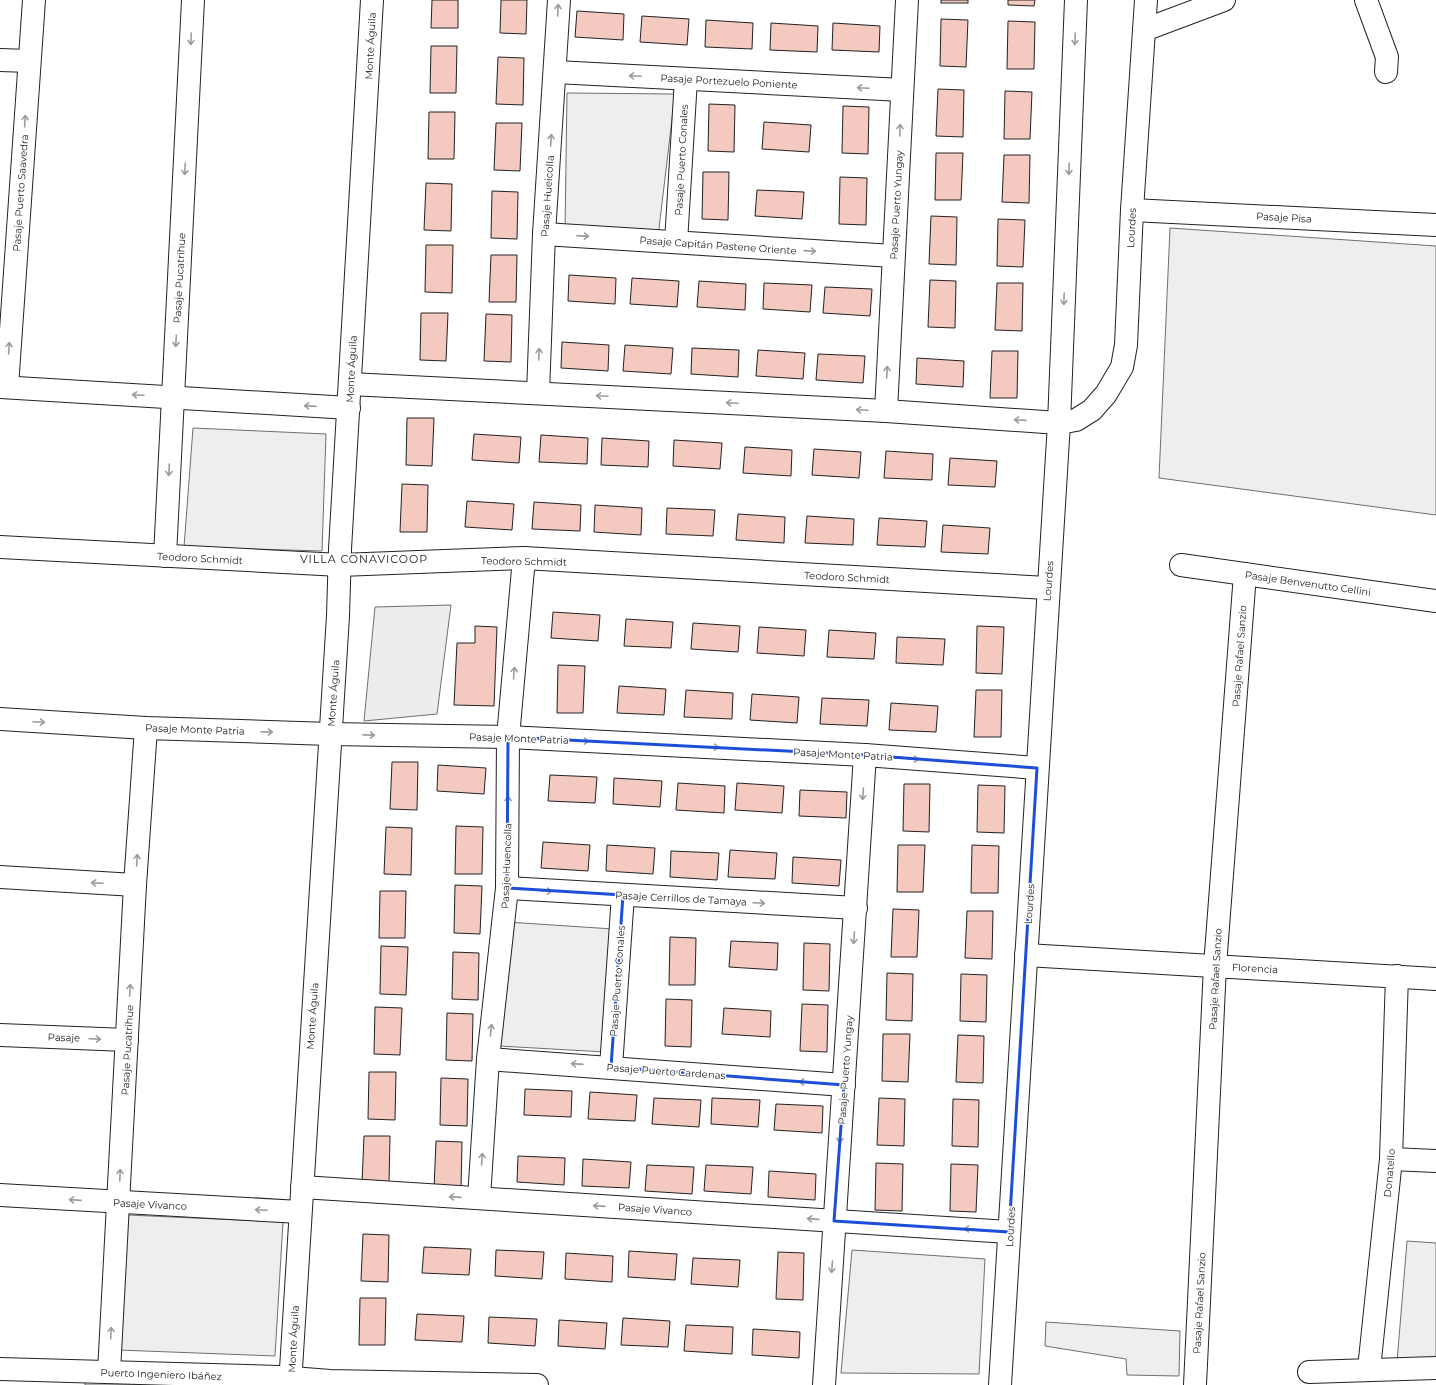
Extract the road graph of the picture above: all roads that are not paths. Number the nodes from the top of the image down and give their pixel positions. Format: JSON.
{"nodes":[{"id":1,"x":34,"y":0,"type":"edge"},
{"id":2,"x":193,"y":0,"type":"edge"},
{"id":3,"x":372,"y":0,"type":"edge"},
{"id":4,"x":559,"y":0,"type":"edge"},
{"id":5,"x":907,"y":0,"type":"edge"},
{"id":6,"x":1076,"y":0,"type":"edge"},
{"id":7,"x":1146,"y":0,"type":"edge"},
{"id":8,"x":1224,"y":0,"type":"edge"},
{"id":9,"x":1366,"y":0,"type":"edge"},
{"id":10,"x":1144,"y":30,"type":"junction"},
{"id":11,"x":0,"y":60,"type":"edge"},
{"id":12,"x":29,"y":61,"type":"junction"},
{"id":13,"x":555,"y":72,"type":"junction"},
{"id":14,"x":1386,"y":72,"type":"dead end"},
{"id":15,"x":686,"y":79,"type":"junction"},
{"id":16,"x":902,"y":90,"type":"junction"},
{"id":17,"x":1132,"y":210,"type":"junction"},
{"id":18,"x":9,"y":222,"type":"edge"},
{"id":19,"x":1436,"y":225,"type":"edge"},
{"id":20,"x":544,"y":234,"type":"junction"},
{"id":21,"x":676,"y":242,"type":"junction"},
{"id":22,"x":893,"y":256,"type":"junction"},
{"id":23,"x":350,"y":384,"type":"junction"},
{"id":24,"x":3,"y":387,"type":"edge"},
{"id":25,"x":538,"y":393,"type":"junction"},
{"id":26,"x":173,"y":397,"type":"junction"},
{"id":27,"x":349,"y":408,"type":"junction"},
{"id":28,"x":886,"y":411,"type":"junction"},
{"id":29,"x":1059,"y":423,"type":"junction"},
{"id":30,"x":0,"y":547,"type":"edge"},
{"id":31,"x":164,"y":556,"type":"junction"},
{"id":32,"x":524,"y":558,"type":"junction"},
{"id":33,"x":340,"y":565,"type":"junction"},
{"id":34,"x":1181,"y":565,"type":"dead end"},
{"id":35,"x":1245,"y":574,"type":"junction"},
{"id":36,"x":1047,"y":588,"type":"junction"},
{"id":37,"x":1436,"y":601,"type":"edge"},
{"id":38,"x":0,"y":719,"type":"edge"},
{"id":39,"x":146,"y":728,"type":"junction"},
{"id":40,"x":330,"y":734,"type":"junction"},
{"id":41,"x":508,"y":737,"type":"junction"},
{"id":42,"x":865,"y":755,"type":"junction"},
{"id":43,"x":1037,"y":768,"type":"junction"},
{"id":44,"x":0,"y":877,"type":"edge"},
{"id":45,"x":136,"y":885,"type":"junction"},
{"id":46,"x":507,"y":888,"type":"junction"},
{"id":47,"x":623,"y":895,"type":"junction"},
{"id":48,"x":856,"y":908,"type":"junction"},
{"id":49,"x":1026,"y":955,"type":"junction"},
{"id":50,"x":1215,"y":966,"type":"junction"},
{"id":51,"x":1397,"y":976,"type":"junction"},
{"id":52,"x":1436,"y":979,"type":"edge"},
{"id":53,"x":0,"y":1035,"type":"edge"},
{"id":54,"x":128,"y":1040,"type":"junction"},
{"id":55,"x":488,"y":1059,"type":"junction"},
{"id":56,"x":611,"y":1067,"type":"junction"},
{"id":57,"x":844,"y":1085,"type":"junction"},
{"id":58,"x":1391,"y":1160,"type":"junction"},
{"id":59,"x":1436,"y":1161,"type":"edge"},
{"id":60,"x":302,"y":1187,"type":"junction"},
{"id":61,"x":0,"y":1195,"type":"edge"},
{"id":62,"x":479,"y":1198,"type":"junction"},
{"id":63,"x":118,"y":1203,"type":"junction"},
{"id":64,"x":300,"y":1212,"type":"junction"},
{"id":65,"x":834,"y":1221,"type":"junction"},
{"id":66,"x":1009,"y":1232,"type":"junction"},
{"id":67,"x":1436,"y":1368,"type":"edge"},
{"id":68,"x":0,"y":1369,"type":"edge"},
{"id":69,"x":1369,"y":1369,"type":"junction"},
{"id":70,"x":108,"y":1372,"type":"junction"},
{"id":71,"x":1309,"y":1372,"type":"dead end"},
{"id":72,"x":68,"y":1378,"type":"edge"},
{"id":73,"x":290,"y":1382,"type":"edge"},
{"id":74,"x":477,"y":1384,"type":"edge"},
{"id":75,"x":537,"y":1385,"type":"edge"},
{"id":76,"x":824,"y":1385,"type":"edge"},
{"id":77,"x":1000,"y":1385,"type":"edge"},
{"id":78,"x":1195,"y":1385,"type":"edge"}],
"edges":[{"from":1,"to":12,"type":"street","name":"Pasaje Puerto Saavedra"},
{"from":2,"to":26,"type":"street","name":"Pasaje Pucatrihue","one_way":true},
{"from":3,"to":23,"type":"street","name":"Monte Águila"},
{"from":13,"to":4,"type":"street","name":"Pasaje Hueicolla","one_way":true},
{"from":5,"to":16,"type":"street","name":"Pasaje Puerto Yungay"},
{"from":6,"to":29,"type":"street","name":"Lourdes","one_way":true},
{"from":7,"to":10,"type":"street","name":"Lourdes"},
{"from":8,"to":10,"type":"street"},
{"from":9,"to":14,"type":"street"},
{"from":10,"to":17,"type":"street","name":"Lourdes"},
{"from":11,"to":12,"type":"street"},
{"from":18,"to":12,"type":"street","name":"Pasaje Puerto Saavedra","one_way":true},
{"from":15,"to":13,"type":"street","name":"Pasaje Portezuelo Poniente","one_way":true},
{"from":20,"to":13,"type":"street","name":"Pasaje Hueicolla","one_way":true},
{"from":16,"to":15,"type":"street","name":"Pasaje Portezuelo Poniente","one_way":true},
{"from":15,"to":21,"type":"street","name":"Pasaje Puerto Conales"},
{"from":22,"to":16,"type":"street","name":"Pasaje Puerto Yungay","one_way":true},
{"from":17,"to":19,"type":"street","name":"Pasaje Pisa"},
{"from":17,"to":29,"type":"street","name":"Lourdes"},
{"from":24,"to":18,"type":"street","name":"Pasaje Puerto Saavedra","one_way":true},
{"from":20,"to":21,"type":"street","name":"Pasaje Capitán Pastene Oriente","one_way":true},
{"from":25,"to":20,"type":"street","name":"Pasaje Hueicolla","one_way":true},
{"from":21,"to":22,"type":"street","name":"Pasaje Capitán Pastene Oriente","one_way":true},
{"from":28,"to":22,"type":"street","name":"Pasaje Puerto Yungay","one_way":true},
{"from":23,"to":25,"type":"street"},
{"from":23,"to":27,"type":"street","name":"Monte Águila"},
{"from":26,"to":24,"type":"street","one_way":true},
{"from":28,"to":25,"type":"street","one_way":true},
{"from":27,"to":26,"type":"street","one_way":true},
{"from":26,"to":31,"type":"street","name":"Pasaje Pucatrihue","one_way":true},
{"from":27,"to":33,"type":"street","name":"Monte Águila"},
{"from":29,"to":28,"type":"street","one_way":true},
{"from":29,"to":36,"type":"street","name":"Lourdes"},
{"from":30,"to":31,"type":"street","name":"Teodoro Schmidt"},
{"from":31,"to":33,"type":"street","name":"Teodoro Schmidt"},
{"from":32,"to":33,"type":"street","name":"Teodoro Schmidt"},
{"from":32,"to":36,"type":"street","name":"Teodoro Schmidt"},
{"from":41,"to":32,"type":"street","name":"Pasaje Huencolla","one_way":true},
{"from":33,"to":40,"type":"street","name":"Monte Águila"},
{"from":34,"to":35,"type":"street","name":"Pasaje Benvenutto Cellini"},
{"from":35,"to":37,"type":"street","name":"Pasaje Benvenutto Cellini"},
{"from":35,"to":50,"type":"street","name":"Pasaje Rafael Sanzio"},
{"from":36,"to":43,"type":"street","name":"Lourdes"},
{"from":38,"to":39,"type":"street","name":"Pasaje Monte Patria","one_way":true},
{"from":39,"to":40,"type":"street","name":"Pasaje Monte Patria","one_way":true},
{"from":45,"to":39,"type":"street","name":"Pasaje Pucatrihue","one_way":true},
{"from":40,"to":41,"type":"street","name":"Pasaje Monte Patria","one_way":true},
{"from":40,"to":60,"type":"street","name":"Monte Águila"},
{"from":41,"to":42,"type":"street","name":"Pasaje Monte Patria","one_way":true},
{"from":46,"to":41,"type":"street","name":"Pasaje Huencolla","one_way":true},
{"from":42,"to":43,"type":"street","name":"Pasaje Monte Patria","one_way":true},
{"from":42,"to":48,"type":"street","name":"Pasaje Puerto Yungay","one_way":true},
{"from":43,"to":49,"type":"street","name":"Lourdes"},
{"from":45,"to":44,"type":"street","one_way":true},
{"from":54,"to":45,"type":"street","name":"Pasaje Pucatrihue","one_way":true},
{"from":46,"to":47,"type":"street","name":"Pasaje Cerrillos de Tamaya","one_way":true},
{"from":55,"to":46,"type":"street","name":"Pasaje Huencolla","one_way":true},
{"from":47,"to":48,"type":"street","name":"Pasaje Cerrillos de Tamaya","one_way":true},
{"from":47,"to":56,"type":"street","name":"Pasaje Puerto Conales"},
{"from":48,"to":57,"type":"street","name":"Pasaje Puerto Yungay","one_way":true},
{"from":49,"to":50,"type":"street","name":"Florencia"},
{"from":49,"to":66,"type":"street","name":"Lourdes"},
{"from":50,"to":51,"type":"street","name":"Florencia"},
{"from":50,"to":78,"type":"street","name":"Pasaje Rafael Sanzio"},
{"from":51,"to":52,"type":"street","name":"Florencia"},
{"from":51,"to":58,"type":"street","name":"Donatello"},
{"from":53,"to":54,"type":"street","name":"Pasaje","one_way":true},
{"from":63,"to":54,"type":"street","name":"Pasaje Pucatrihue","one_way":true},
{"from":56,"to":55,"type":"street","name":"Pasaje Puerto Cardenas","one_way":true},
{"from":62,"to":55,"type":"street","name":"Pasaje Huencolla","one_way":true},
{"from":57,"to":56,"type":"street","name":"Pasaje Puerto Cardenas","one_way":true},
{"from":57,"to":65,"type":"street","name":"Pasaje Puerto Yungay","one_way":true},
{"from":58,"to":59,"type":"street"},
{"from":58,"to":69,"type":"street","name":"Donatello"},
{"from":62,"to":60,"type":"street","name":"Pasaje Vivanco","one_way":true},
{"from":60,"to":64,"type":"street","name":"Monte Águila"},
{"from":63,"to":61,"type":"street","name":"Pasaje Vivanco","one_way":true},
{"from":65,"to":62,"type":"street","name":"Pasaje Vivanco","one_way":true},
{"from":64,"to":63,"type":"street","name":"Pasaje Vivanco","one_way":true},
{"from":70,"to":63,"type":"street","name":"Pasaje Pucatrihue","one_way":true},
{"from":64,"to":73,"type":"street","name":"Monte Águila"},
{"from":66,"to":65,"type":"street","name":"Pasaje Vivanco","one_way":true},
{"from":65,"to":76,"type":"street","name":"Pasaje Puerto Yungay","one_way":true},
{"from":66,"to":77,"type":"street","name":"Lourdes"},
{"from":67,"to":69,"type":"street"},
{"from":68,"to":72,"type":"street","name":"Puerto Ingeniero Ibáñez"},
{"from":69,"to":71,"type":"street"},
{"from":70,"to":72,"type":"street","name":"Puerto Ingeniero Ibáñez"},
{"from":70,"to":73,"type":"street","name":"Puerto Ingeniero Ibáñez"},
{"from":73,"to":74,"type":"street","name":"Puerto Ingeniero Ibáñez"},
{"from":74,"to":75,"type":"street","name":"Puerto Ingeniero Ibáñez"}]}
